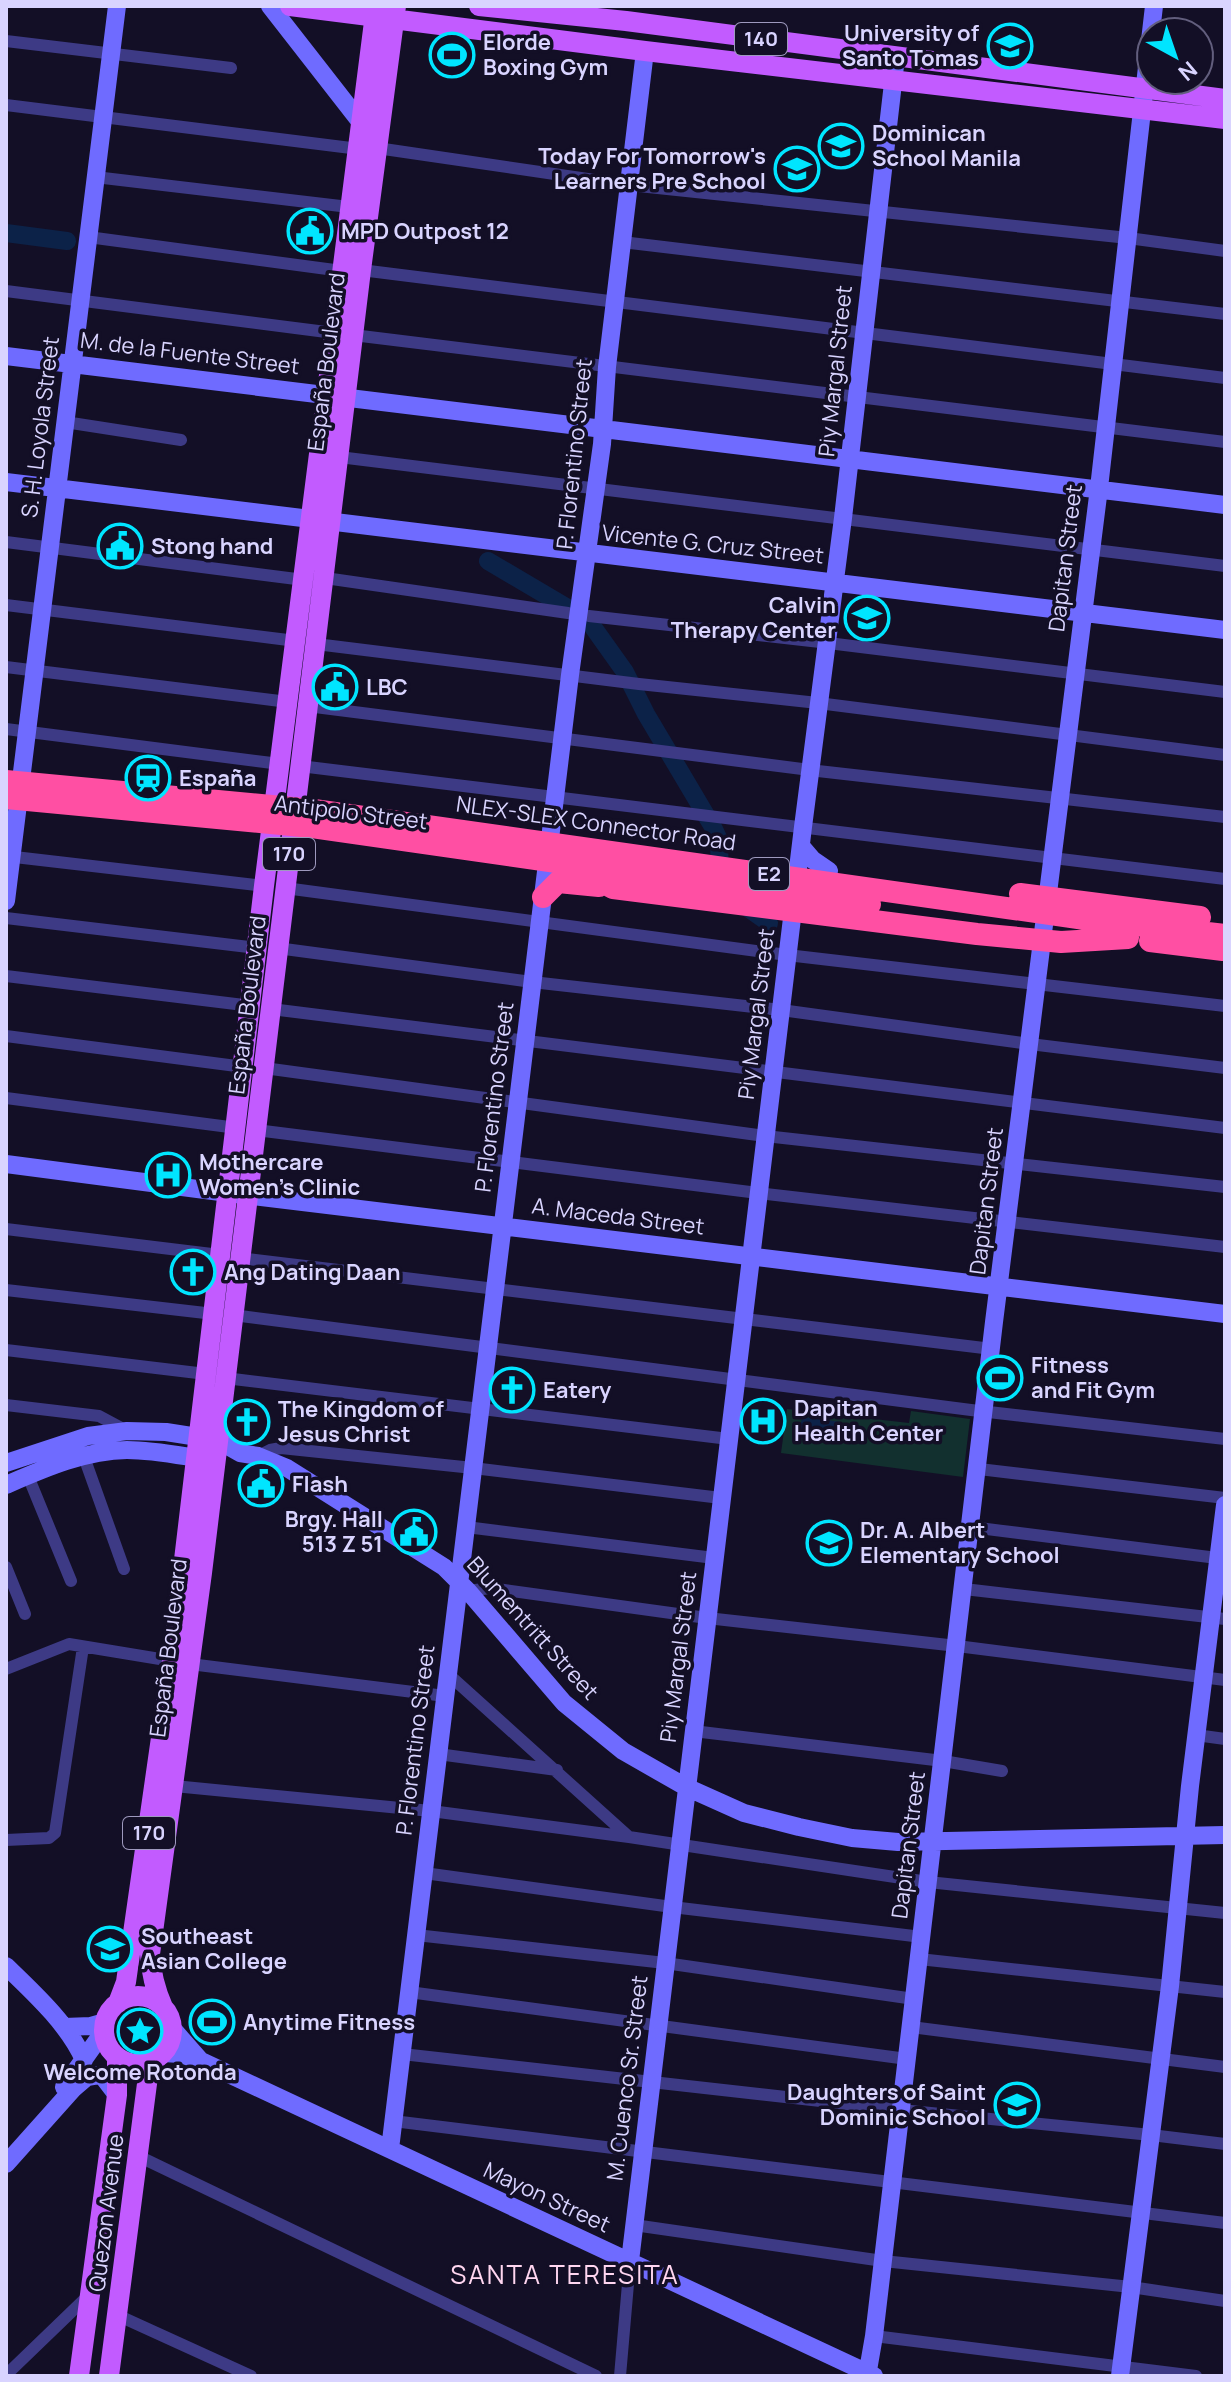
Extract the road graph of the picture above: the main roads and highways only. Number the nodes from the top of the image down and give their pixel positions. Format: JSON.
{"nodes":[{"id":1,"x":290,"y":6,"type":"edge"},
{"id":2,"x":479,"y":6,"type":"edge"},
{"id":3,"x":385,"y":12,"type":"edge"},
{"id":4,"x":1225,"y":99,"type":"edge"},
{"id":5,"x":1225,"y":119,"type":"edge"},
{"id":6,"x":368,"y":148,"type":"junction"},
{"id":7,"x":351,"y":271,"type":"junction"},
{"id":8,"x":344,"y":334,"type":"junction"},
{"id":9,"x":321,"y":521,"type":"junction"},
{"id":10,"x":9,"y":794,"type":"edge"},
{"id":11,"x":548,"y":851,"type":"road end"},
{"id":12,"x":799,"y":856,"type":"road end"},
{"id":13,"x":613,"y":888,"type":"junction"},
{"id":14,"x":543,"y":897,"type":"road end"},
{"id":15,"x":1225,"y":921,"type":"edge"},
{"id":16,"x":1225,"y":935,"type":"edge"},
{"id":17,"x":1128,"y":938,"type":"junction"},
{"id":18,"x":1225,"y":950,"type":"edge"},
{"id":19,"x":181,"y":1663,"type":"junction"},
{"id":20,"x":118,"y":2003,"type":"junction"},
{"id":21,"x":163,"y":2007,"type":"junction"},
{"id":22,"x":160,"y":2055,"type":"junction"},
{"id":23,"x":117,"y":2057,"type":"junction"},
{"id":24,"x":116,"y":2323,"type":"junction"},
{"id":25,"x":86,"y":2329,"type":"junction"},
{"id":26,"x":79,"y":2376,"type":"edge"},
{"id":27,"x":109,"y":2376,"type":"edge"}],
"edges":[{"from":1,"to":3,"type":"main road","number":"140"},
{"from":2,"to":4,"type":"main road","number":"140"},
{"from":3,"to":5,"type":"main road","number":"140"},
{"from":3,"to":6,"type":"main road","name":"España Boulevard","number":"170"},
{"from":3,"to":6,"type":"main road","name":"España Boulevard","number":"170"},
{"from":6,"to":7,"type":"main road","name":"España Boulevard","number":"170"},
{"from":6,"to":7,"type":"main road","name":"España Boulevard","number":"170"},
{"from":7,"to":8,"type":"main road","name":"España Boulevard","number":"170"},
{"from":8,"to":9,"type":"main road","name":"España Boulevard","number":"170"},
{"from":8,"to":9,"type":"main road","name":"España Boulevard","number":"170"},
{"from":9,"to":19,"type":"main road","name":"España Boulevard","number":"170"},
{"from":10,"to":16,"type":"highway","name":"NLEX-SLEX Connector Road","number":"E2"},
{"from":10,"to":17,"type":"highway","name":"NLEX-SLEX Connector Road","number":"E2"},
{"from":11,"to":13,"type":"highway"},
{"from":12,"to":15,"type":"highway"},
{"from":13,"to":14,"type":"highway"},
{"from":13,"to":17,"type":"highway"},
{"from":17,"to":18,"type":"highway","name":"NLEX-SLEX Connector Road","number":"E2"},
{"from":19,"to":20,"type":"main road","name":"España Boulevard","number":"170"},
{"from":19,"to":21,"type":"main road","name":"España Boulevard","number":"170"},
{"from":20,"to":21,"type":"main road"},
{"from":20,"to":23,"type":"main road","number":"170"},
{"from":21,"to":22,"type":"main road","number":"170"},
{"from":22,"to":23,"type":"main road"},
{"from":22,"to":24,"type":"main road","name":"Quezon Avenue"},
{"from":23,"to":25,"type":"main road","name":"Quezon Avenue"},
{"from":24,"to":25,"type":"main road"},
{"from":24,"to":27,"type":"main road","name":"Quezon Avenue"},
{"from":25,"to":26,"type":"main road","name":"Quezon Avenue"}]}
